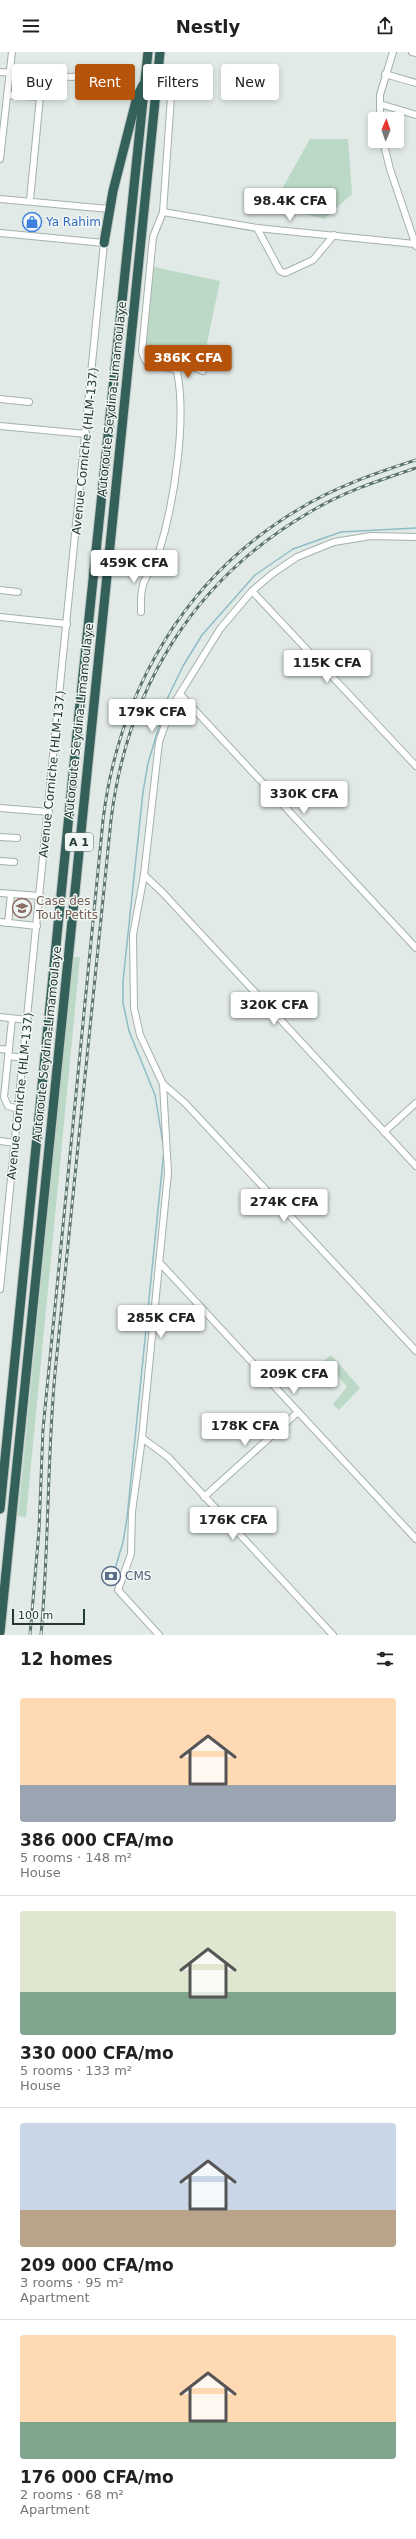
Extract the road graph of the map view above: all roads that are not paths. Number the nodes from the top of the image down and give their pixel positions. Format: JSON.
{"nodes":[{"id":1,"x":12,"y":52,"type":"edge"},
{"id":2,"x":148,"y":52,"type":"edge"},
{"id":3,"x":160,"y":52,"type":"edge"},
{"id":4,"x":393,"y":52,"type":"edge"},
{"id":5,"x":412,"y":52,"type":"edge"},
{"id":6,"x":416,"y":53,"type":"edge"},
{"id":7,"x":147,"y":64,"type":"edge"},
{"id":8,"x":0,"y":72,"type":"edge"},
{"id":9,"x":10,"y":73,"type":"junction"},
{"id":10,"x":385,"y":74,"type":"junction"},
{"id":11,"x":75,"y":76,"type":"edge"},
{"id":12,"x":416,"y":83,"type":"edge"},
{"id":13,"x":143,"y":84,"type":"edge"},
{"id":14,"x":7,"y":95,"type":"junction"},
{"id":15,"x":144,"y":100,"type":"edge"},
{"id":16,"x":171,"y":100,"type":"edge"},
{"id":17,"x":380,"y":104,"type":"junction"},
{"id":18,"x":380,"y":112,"type":"edge"},
{"id":19,"x":416,"y":115,"type":"edge"},
{"id":20,"x":385,"y":148,"type":"edge"},
{"id":21,"x":0,"y":159,"type":"edge"},
{"id":22,"x":0,"y":199,"type":"edge"},
{"id":23,"x":30,"y":200,"type":"junction"},
{"id":24,"x":109,"y":209,"type":"junction"},
{"id":25,"x":163,"y":212,"type":"junction"},
{"id":26,"x":257,"y":228,"type":"junction"},
{"id":27,"x":0,"y":234,"type":"edge"},
{"id":28,"x":334,"y":235,"type":"junction"},
{"id":29,"x":104,"y":243,"type":"junction"},
{"id":30,"x":415,"y":246,"type":"edge"},
{"id":31,"x":176,"y":370,"type":"junction"},
{"id":32,"x":203,"y":371,"type":"dead end"},
{"id":33,"x":0,"y":400,"type":"edge"},
{"id":34,"x":29,"y":402,"type":"dead end"},
{"id":35,"x":0,"y":426,"type":"edge"},
{"id":36,"x":86,"y":434,"type":"junction"},
{"id":37,"x":416,"y":537,"type":"edge"},
{"id":38,"x":0,"y":590,"type":"edge"},
{"id":39,"x":252,"y":591,"type":"junction"},
{"id":40,"x":18,"y":592,"type":"dead end"},
{"id":41,"x":141,"y":612,"type":"dead end"},
{"id":42,"x":0,"y":617,"type":"edge"},
{"id":43,"x":67,"y":624,"type":"junction"},
{"id":44,"x":180,"y":694,"type":"junction"},
{"id":45,"x":416,"y":766,"type":"edge"},
{"id":46,"x":0,"y":808,"type":"edge"},
{"id":47,"x":49,"y":812,"type":"junction"},
{"id":48,"x":0,"y":837,"type":"edge"},
{"id":49,"x":17,"y":838,"type":"dead end"},
{"id":50,"x":0,"y":861,"type":"edge"},
{"id":51,"x":14,"y":862,"type":"dead end"},
{"id":52,"x":144,"y":875,"type":"junction"},
{"id":53,"x":0,"y":893,"type":"edge"},
{"id":54,"x":11,"y":894,"type":"junction"},
{"id":55,"x":40,"y":896,"type":"junction"},
{"id":56,"x":0,"y":922,"type":"edge"},
{"id":57,"x":8,"y":923,"type":"junction"},
{"id":58,"x":37,"y":926,"type":"junction"},
{"id":59,"x":416,"y":948,"type":"edge"},
{"id":60,"x":0,"y":1018,"type":"edge"},
{"id":61,"x":12,"y":1018,"type":"junction"},
{"id":62,"x":28,"y":1020,"type":"junction"},
{"id":63,"x":0,"y":1049,"type":"edge"},
{"id":64,"x":9,"y":1053,"type":"junction"},
{"id":65,"x":24,"y":1058,"type":"junction"},
{"id":66,"x":162,"y":1084,"type":"junction"},
{"id":67,"x":416,"y":1103,"type":"edge"},
{"id":68,"x":19,"y":1109,"type":"junction"},
{"id":69,"x":384,"y":1132,"type":"junction"},
{"id":70,"x":0,"y":1141,"type":"edge"},
{"id":71,"x":16,"y":1143,"type":"junction"},
{"id":72,"x":416,"y":1166,"type":"edge"},
{"id":73,"x":2,"y":1251,"type":"edge"},
{"id":74,"x":2,"y":1261,"type":"edge"},
{"id":75,"x":159,"y":1262,"type":"junction"},
{"id":76,"x":0,"y":1288,"type":"edge"},
{"id":77,"x":416,"y":1351,"type":"edge"},
{"id":78,"x":298,"y":1412,"type":"junction"},
{"id":79,"x":142,"y":1438,"type":"junction"},
{"id":80,"x":204,"y":1497,"type":"junction"},
{"id":81,"x":0,"y":1509,"type":"edge"},
{"id":82,"x":416,"y":1539,"type":"edge"},
{"id":83,"x":0,"y":1632,"type":"edge"},
{"id":84,"x":159,"y":1635,"type":"edge"},
{"id":85,"x":332,"y":1635,"type":"edge"}],
"edges":[{"from":1,"to":9,"type":"street"},
{"from":2,"to":7,"type":"highway","name":"Autoroute Seydina-Limamoulaye","number":"A 1"},
{"from":3,"to":83,"type":"highway","name":"Autoroute Seydina-Limamoulaye","number":"A 1"},
{"from":4,"to":10,"type":"street"},
{"from":5,"to":6,"type":"street"},
{"from":8,"to":9,"type":"street"},
{"from":9,"to":11,"type":"street"},
{"from":9,"to":14,"type":"street"},
{"from":10,"to":12,"type":"street"},
{"from":10,"to":17,"type":"street"},
{"from":13,"to":24,"type":"highway"},
{"from":14,"to":21,"type":"street"},
{"from":14,"to":23,"type":"street"},
{"from":15,"to":81,"type":"highway","name":"Autoroute Seydina-Limamoulaye","number":"A 1"},
{"from":16,"to":25,"type":"street"},
{"from":17,"to":18,"type":"street"},
{"from":17,"to":19,"type":"street"},
{"from":20,"to":30,"type":"street"},
{"from":22,"to":23,"type":"street"},
{"from":23,"to":24,"type":"street"},
{"from":24,"to":29,"type":"highway"},
{"from":25,"to":26,"type":"street"},
{"from":25,"to":31,"type":"street"},
{"from":26,"to":28,"type":"street"},
{"from":26,"to":28,"type":"street"},
{"from":27,"to":29,"type":"street"},
{"from":28,"to":30,"type":"street"},
{"from":29,"to":36,"type":"street","name":"Avenue Corniche (HLM-137)"},
{"from":31,"to":32,"type":"street"},
{"from":31,"to":41,"type":"street"},
{"from":33,"to":34,"type":"street"},
{"from":35,"to":36,"type":"street"},
{"from":36,"to":43,"type":"street","name":"Avenue Corniche (HLM-137)"},
{"from":37,"to":39,"type":"street"},
{"from":38,"to":40,"type":"street"},
{"from":39,"to":44,"type":"street"},
{"from":39,"to":45,"type":"street"},
{"from":42,"to":43,"type":"street"},
{"from":43,"to":47,"type":"street","name":"Avenue Corniche (HLM-137)"},
{"from":44,"to":52,"type":"street"},
{"from":44,"to":59,"type":"street"},
{"from":46,"to":47,"type":"street"},
{"from":47,"to":55,"type":"street","name":"Avenue Corniche (HLM-137)"},
{"from":48,"to":49,"type":"street"},
{"from":50,"to":51,"type":"street"},
{"from":52,"to":66,"type":"street"},
{"from":52,"to":69,"type":"street"},
{"from":53,"to":54,"type":"street"},
{"from":54,"to":55,"type":"street"},
{"from":54,"to":57,"type":"street"},
{"from":55,"to":58,"type":"street","name":"Avenue Corniche (HLM-137)"},
{"from":56,"to":57,"type":"street"},
{"from":57,"to":58,"type":"street"},
{"from":58,"to":62,"type":"street","name":"Avenue Corniche (HLM-137)"},
{"from":60,"to":61,"type":"street"},
{"from":61,"to":62,"type":"street"},
{"from":61,"to":64,"type":"street"},
{"from":62,"to":65,"type":"street","name":"Avenue Corniche (HLM-137)"},
{"from":63,"to":64,"type":"street"},
{"from":64,"to":65,"type":"street"},
{"from":64,"to":68,"type":"street"},
{"from":65,"to":68,"type":"street","name":"Avenue Corniche (HLM-137)"},
{"from":66,"to":75,"type":"street"},
{"from":66,"to":77,"type":"street"},
{"from":67,"to":69,"type":"street"},
{"from":68,"to":71,"type":"street","name":"Avenue Corniche (HLM-137)"},
{"from":69,"to":72,"type":"street"},
{"from":70,"to":71,"type":"street"},
{"from":71,"to":73,"type":"street","name":"Avenue Corniche (HLM-137)"},
{"from":73,"to":74,"type":"street","name":"Avenue Corniche (HLM-137)"},
{"from":74,"to":76,"type":"street","name":"Avenue Corniche (HLM-137)"},
{"from":75,"to":78,"type":"street"},
{"from":75,"to":79,"type":"street"},
{"from":78,"to":80,"type":"street"},
{"from":78,"to":82,"type":"street"},
{"from":79,"to":80,"type":"street"},
{"from":79,"to":84,"type":"street"},
{"from":80,"to":85,"type":"street"}]}
